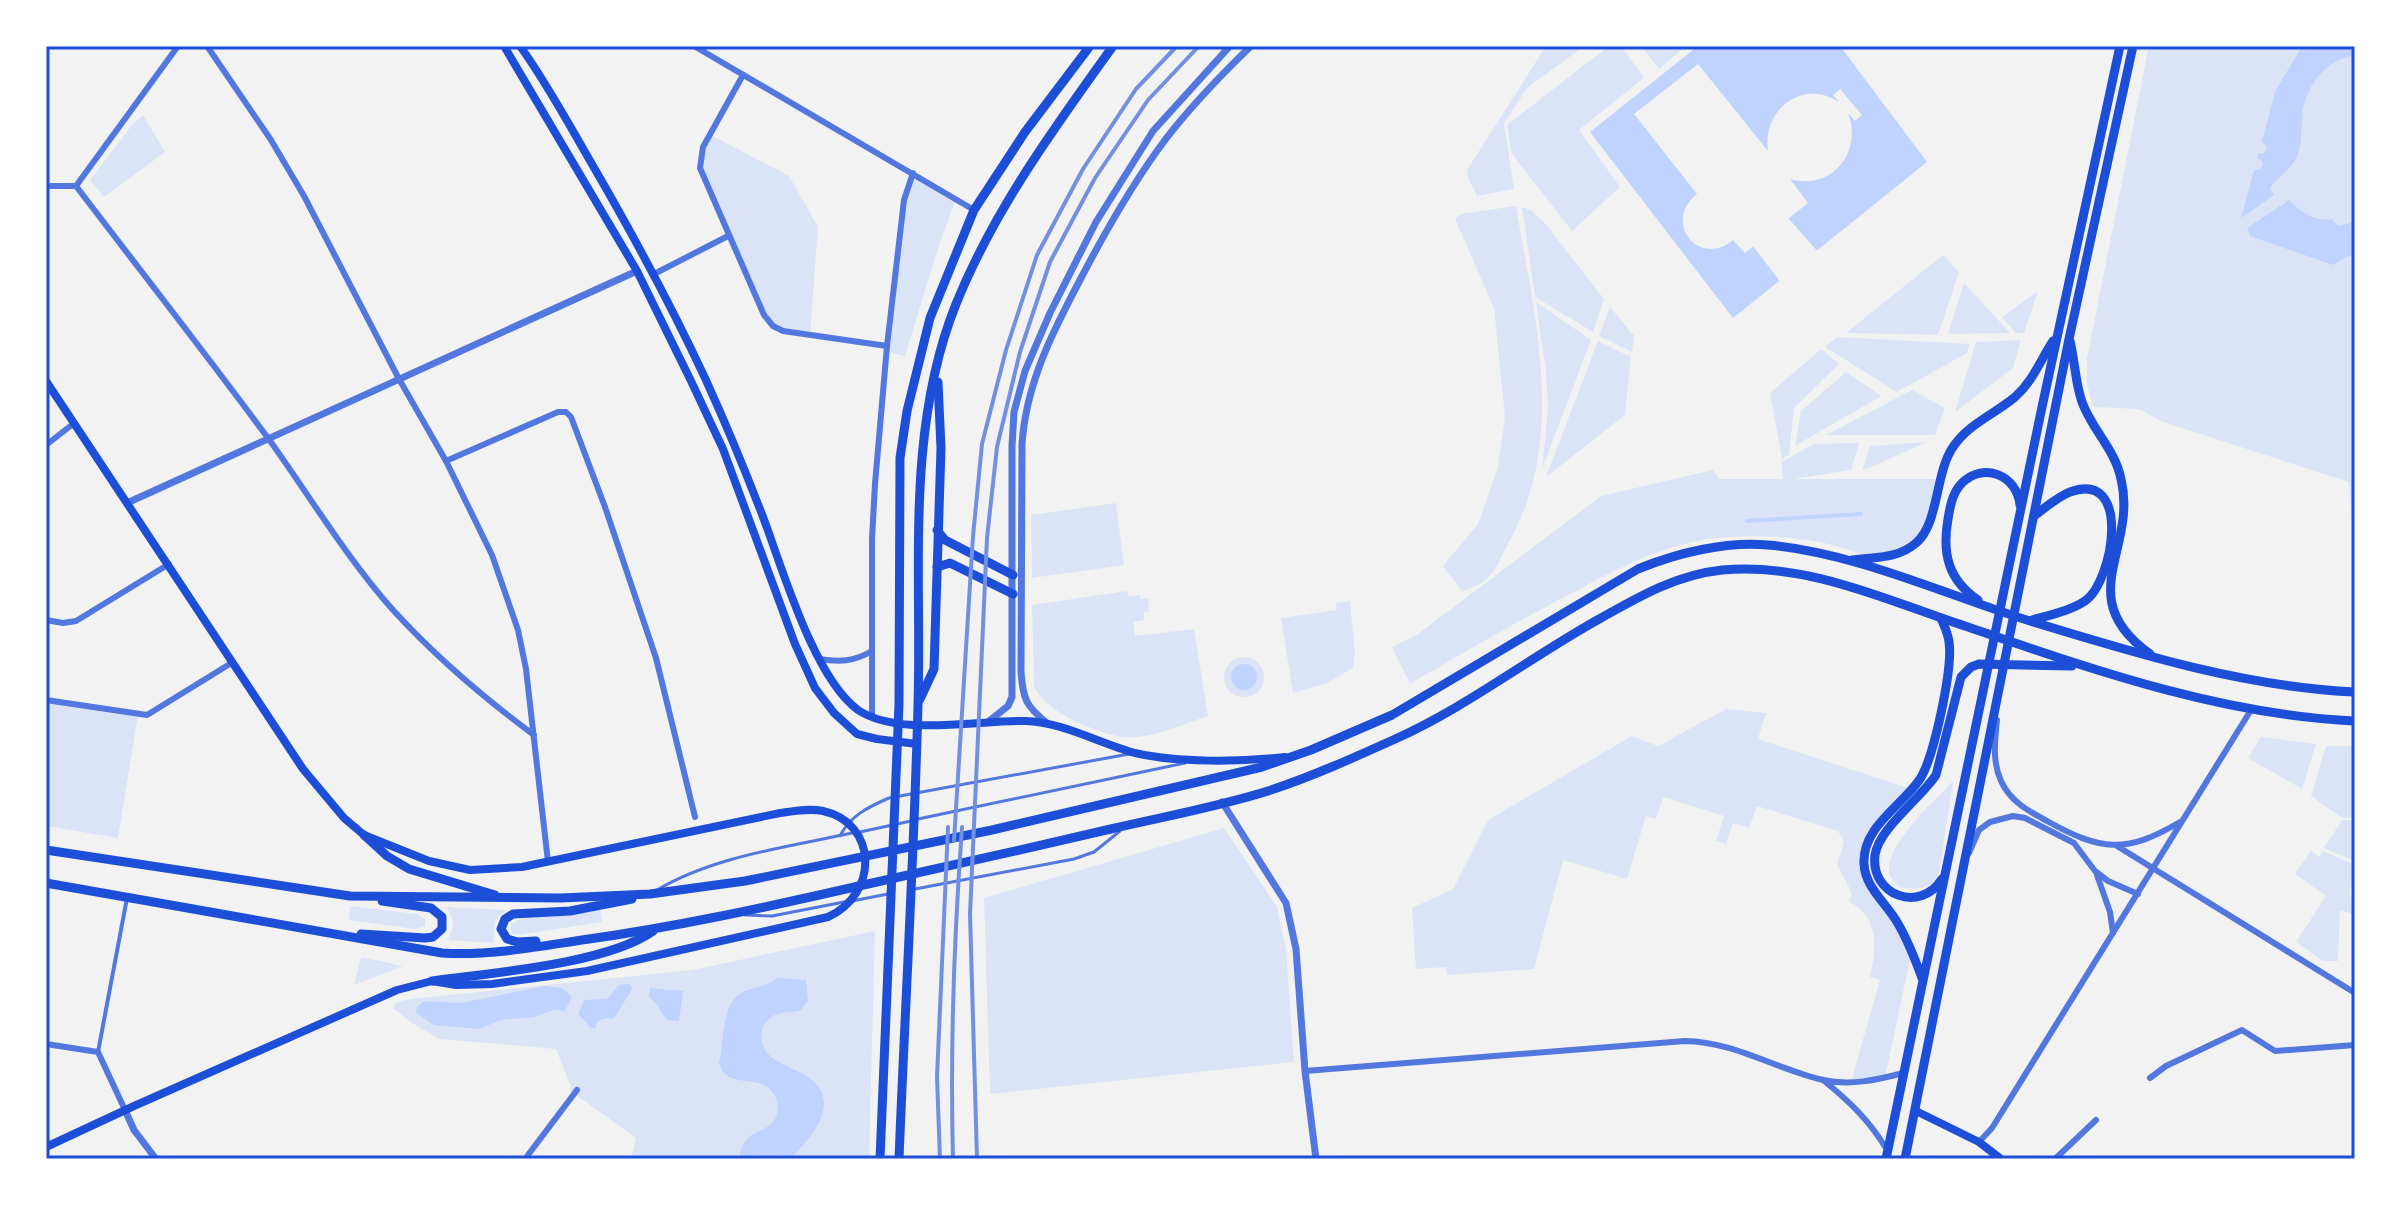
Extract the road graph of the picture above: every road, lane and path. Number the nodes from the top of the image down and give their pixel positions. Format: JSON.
{"nodes":[{"id":1,"x":178,"y":46,"type":"edge"},
{"id":2,"x":207,"y":46,"type":"edge"},
{"id":3,"x":504,"y":46,"type":"edge"},
{"id":4,"x":520,"y":46,"type":"edge"},
{"id":5,"x":694,"y":46,"type":"edge"},
{"id":6,"x":1090,"y":46,"type":"edge"},
{"id":7,"x":1113,"y":46,"type":"edge"},
{"id":8,"x":1230,"y":46,"type":"edge"},
{"id":9,"x":1251,"y":46,"type":"edge"},
{"id":10,"x":2120,"y":46,"type":"edge"},
{"id":11,"x":2133,"y":46,"type":"edge"},
{"id":12,"x":743,"y":75,"type":"junction"},
{"id":13,"x":1141,"y":149,"type":"junction"},
{"id":14,"x":1153,"y":158,"type":"junction"},
{"id":15,"x":913,"y":173,"type":"junction"},
{"id":16,"x":46,"y":186,"type":"edge"},
{"id":17,"x":76,"y":186,"type":"junction"},
{"id":18,"x":974,"y":210,"type":"junction"},
{"id":19,"x":728,"y":236,"type":"junction"},
{"id":20,"x":637,"y":271,"type":"junction"},
{"id":21,"x":654,"y":274,"type":"junction"},
{"id":22,"x":2057,"y":335,"type":"junction"},
{"id":23,"x":2069,"y":339,"type":"junction"},
{"id":24,"x":887,"y":346,"type":"junction"},
{"id":25,"x":938,"y":364,"type":"junction"},
{"id":26,"x":399,"y":379,"type":"junction"},
{"id":27,"x":46,"y":381,"type":"edge"},
{"id":28,"x":73,"y":424,"type":"junction"},
{"id":29,"x":268,"y":439,"type":"junction"},
{"id":30,"x":46,"y":445,"type":"edge"},
{"id":31,"x":446,"y":461,"type":"junction"},
{"id":32,"x":127,"y":503,"type":"junction"},
{"id":33,"x":2021,"y":512,"type":"junction"},
{"id":34,"x":2034,"y":516,"type":"junction"},
{"id":35,"x":937,"y":530,"type":"junction"},
{"id":36,"x":1848,"y":561,"type":"junction"},
{"id":37,"x":169,"y":564,"type":"junction"},
{"id":38,"x":937,"y":567,"type":"junction"},
{"id":39,"x":1017,"y":575,"type":"junction"},
{"id":40,"x":1017,"y":594,"type":"junction"},
{"id":41,"x":1989,"y":607,"type":"junction"},
{"id":42,"x":1941,"y":618,"type":"junction"},
{"id":43,"x":46,"y":620,"type":"edge"},
{"id":44,"x":2030,"y":621,"type":"junction"},
{"id":45,"x":872,"y":651,"type":"junction"},
{"id":46,"x":2156,"y":658,"type":"junction"},
{"id":47,"x":819,"y":659,"type":"junction"},
{"id":48,"x":233,"y":662,"type":"junction"},
{"id":49,"x":2084,"y":666,"type":"junction"},
{"id":50,"x":1999,"y":687,"type":"junction"},
{"id":51,"x":2355,"y":692,"type":"edge"},
{"id":52,"x":46,"y":700,"type":"edge"},
{"id":53,"x":918,"y":702,"type":"junction"},
{"id":54,"x":2251,"y":710,"type":"junction"},
{"id":55,"x":872,"y":717,"type":"junction"},
{"id":56,"x":2355,"y":721,"type":"edge"},
{"id":57,"x":986,"y":723,"type":"junction"},
{"id":58,"x":1048,"y":724,"type":"junction"},
{"id":59,"x":534,"y":735,"type":"junction"},
{"id":60,"x":898,"y":743,"type":"junction"},
{"id":61,"x":917,"y":744,"type":"junction"},
{"id":62,"x":1136,"y":753,"type":"junction"},
{"id":63,"x":1298,"y":755,"type":"junction"},
{"id":64,"x":1204,"y":759,"type":"junction"},
{"id":65,"x":1222,"y":802,"type":"junction"},
{"id":66,"x":695,"y":817,"type":"dead end"},
{"id":67,"x":2183,"y":820,"type":"junction"},
{"id":68,"x":1126,"y":826,"type":"junction"},
{"id":69,"x":364,"y":835,"type":"junction"},
{"id":70,"x":840,"y":836,"type":"junction"},
{"id":71,"x":2117,"y":846,"type":"junction"},
{"id":72,"x":46,"y":850,"type":"edge"},
{"id":73,"x":548,"y":862,"type":"junction"},
{"id":74,"x":1963,"y":867,"type":"junction"},
{"id":75,"x":2154,"y":869,"type":"junction"},
{"id":76,"x":2095,"y":871,"type":"junction"},
{"id":77,"x":1944,"y":876,"type":"junction"},
{"id":78,"x":46,"y":883,"type":"edge"},
{"id":79,"x":907,"y":891,"type":"dead end"},
{"id":80,"x":892,"y":893,"type":"dead end"},
{"id":81,"x":650,"y":894,"type":"junction"},
{"id":82,"x":2138,"y":894,"type":"junction"},
{"id":83,"x":350,"y":896,"type":"junction"},
{"id":84,"x":127,"y":898,"type":"junction"},
{"id":85,"x":502,"y":898,"type":"junction"},
{"id":86,"x":729,"y":915,"type":"junction"},
{"id":87,"x":656,"y":929,"type":"junction"},
{"id":88,"x":2113,"y":934,"type":"junction"},
{"id":89,"x":341,"y":935,"type":"junction"},
{"id":90,"x":586,"y":939,"type":"junction"},
{"id":91,"x":1923,"y":980,"type":"junction"},
{"id":92,"x":432,"y":981,"type":"junction"},
{"id":93,"x":2355,"y":993,"type":"edge"},
{"id":94,"x":46,"y":1044,"type":"edge"},
{"id":95,"x":2355,"y":1045,"type":"edge"},
{"id":96,"x":98,"y":1052,"type":"junction"},
{"id":97,"x":1305,"y":1071,"type":"junction"},
{"id":98,"x":1903,"y":1073,"type":"junction"},
{"id":99,"x":2150,"y":1078,"type":"dead end"},
{"id":100,"x":1823,"y":1080,"type":"junction"},
{"id":101,"x":577,"y":1090,"type":"dead end"},
{"id":102,"x":125,"y":1110,"type":"junction"},
{"id":103,"x":1916,"y":1111,"type":"junction"},
{"id":104,"x":2096,"y":1120,"type":"dead end"},
{"id":105,"x":1979,"y":1142,"type":"junction"},
{"id":106,"x":46,"y":1147,"type":"edge"},
{"id":107,"x":1887,"y":1155,"type":"edge"},
{"id":108,"x":156,"y":1159,"type":"edge"},
{"id":109,"x":525,"y":1159,"type":"edge"},
{"id":110,"x":880,"y":1159,"type":"edge"},
{"id":111,"x":902,"y":1159,"type":"edge"},
{"id":112,"x":1316,"y":1159,"type":"edge"},
{"id":113,"x":1905,"y":1159,"type":"edge"},
{"id":114,"x":2001,"y":1159,"type":"edge"},
{"id":115,"x":2055,"y":1159,"type":"edge"}],
"edges":[{"from":1,"to":17,"type":"street"},
{"from":2,"to":26,"type":"street"},
{"from":3,"to":20,"type":"main road"},
{"from":4,"to":21,"type":"main road"},
{"from":5,"to":12,"type":"street"},
{"from":6,"to":18,"type":"main road"},
{"from":7,"to":25,"type":"main road"},
{"from":8,"to":13,"type":"street"},
{"from":9,"to":14,"type":"street"},
{"from":10,"to":22,"type":"main road"},
{"from":11,"to":23,"type":"main road"},
{"from":12,"to":15,"type":"street"},
{"from":12,"to":19,"type":"street"},
{"from":13,"to":14,"type":"street"},
{"from":13,"to":39,"type":"street"},
{"from":14,"to":39,"type":"street"},
{"from":15,"to":18,"type":"street"},
{"from":15,"to":24,"type":"street"},
{"from":16,"to":17,"type":"street"},
{"from":17,"to":29,"type":"street"},
{"from":18,"to":60,"type":"main road"},
{"from":19,"to":21,"type":"street"},
{"from":19,"to":24,"type":"street"},
{"from":20,"to":26,"type":"street"},
{"from":20,"to":60,"type":"main road"},
{"from":21,"to":47,"type":"main road"},
{"from":22,"to":33,"type":"main road"},
{"from":22,"to":36,"type":"main road"},
{"from":23,"to":34,"type":"main road"},
{"from":23,"to":46,"type":"main road"},
{"from":24,"to":45,"type":"street"},
{"from":25,"to":35,"type":"main road"},
{"from":25,"to":53,"type":"main road"},
{"from":26,"to":29,"type":"street"},
{"from":26,"to":31,"type":"street"},
{"from":27,"to":28,"type":"main road"},
{"from":28,"to":30,"type":"street"},
{"from":28,"to":32,"type":"main road"},
{"from":29,"to":32,"type":"street"},
{"from":29,"to":59,"type":"street"},
{"from":31,"to":59,"type":"street"},
{"from":31,"to":66,"type":"street"},
{"from":32,"to":37,"type":"main road"},
{"from":33,"to":41,"type":"main road"},
{"from":33,"to":77,"type":"main road"},
{"from":34,"to":44,"type":"main road"},
{"from":34,"to":50,"type":"main road"},
{"from":35,"to":38,"type":"main road"},
{"from":35,"to":39,"type":"main road"},
{"from":36,"to":41,"type":"main road"},
{"from":36,"to":63,"type":"main road"},
{"from":37,"to":43,"type":"street"},
{"from":37,"to":48,"type":"main road"},
{"from":38,"to":40,"type":"main road"},
{"from":38,"to":53,"type":"main road"},
{"from":39,"to":40,"type":"street"},
{"from":40,"to":57,"type":"street"},
{"from":40,"to":58,"type":"street"},
{"from":41,"to":44,"type":"main road"},
{"from":42,"to":49,"type":"main road"},
{"from":42,"to":65,"type":"main road"},
{"from":42,"to":91,"type":"main road"},
{"from":44,"to":46,"type":"main road"},
{"from":45,"to":47,"type":"street"},
{"from":45,"to":55,"type":"street"},
{"from":46,"to":51,"type":"main road"},
{"from":47,"to":55,"type":"main road"},
{"from":48,"to":52,"type":"street"},
{"from":48,"to":69,"type":"main road"},
{"from":49,"to":54,"type":"main road"},
{"from":49,"to":77,"type":"main road"},
{"from":50,"to":71,"type":"street"},
{"from":50,"to":74,"type":"main road"},
{"from":53,"to":61,"type":"main road"},
{"from":54,"to":56,"type":"main road"},
{"from":54,"to":67,"type":"street"},
{"from":55,"to":57,"type":"main road"},
{"from":57,"to":58,"type":"main road"},
{"from":58,"to":62,"type":"main road"},
{"from":59,"to":73,"type":"street"},
{"from":60,"to":61,"type":"main road"},
{"from":60,"to":110,"type":"main road"},
{"from":61,"to":111,"type":"main road"},
{"from":62,"to":64,"type":"main road"},
{"from":62,"to":70,"type":"lane"},
{"from":63,"to":64,"type":"main road"},
{"from":63,"to":81,"type":"main road"},
{"from":64,"to":70,"type":"lane"},
{"from":65,"to":68,"type":"main road"},
{"from":65,"to":97,"type":"street"},
{"from":67,"to":71,"type":"street"},
{"from":67,"to":75,"type":"street"},
{"from":68,"to":79,"type":"lane"},
{"from":68,"to":86,"type":"main road"},
{"from":69,"to":73,"type":"main road"},
{"from":69,"to":85,"type":"main road"},
{"from":70,"to":81,"type":"lane"},
{"from":71,"to":75,"type":"street"},
{"from":72,"to":83,"type":"main road"},
{"from":73,"to":92,"type":"main road"},
{"from":74,"to":76,"type":"street"},
{"from":74,"to":103,"type":"main road"},
{"from":75,"to":82,"type":"street"},
{"from":75,"to":93,"type":"street"},
{"from":76,"to":82,"type":"street"},
{"from":76,"to":88,"type":"street"},
{"from":77,"to":91,"type":"main road"},
{"from":78,"to":84,"type":"main road"},
{"from":80,"to":86,"type":"lane"},
{"from":81,"to":85,"type":"main road"},
{"from":81,"to":90,"type":"main road"},
{"from":82,"to":88,"type":"street"},
{"from":83,"to":85,"type":"main road"},
{"from":83,"to":89,"type":"main road"},
{"from":84,"to":89,"type":"main road"},
{"from":84,"to":96,"type":"street"},
{"from":86,"to":87,"type":"main road"},
{"from":87,"to":90,"type":"main road"},
{"from":87,"to":92,"type":"main road"},
{"from":88,"to":105,"type":"street"},
{"from":89,"to":90,"type":"main road"},
{"from":91,"to":98,"type":"main road"},
{"from":92,"to":102,"type":"main road"},
{"from":94,"to":96,"type":"street"},
{"from":95,"to":99,"type":"street"},
{"from":96,"to":102,"type":"street"},
{"from":97,"to":100,"type":"street"},
{"from":97,"to":112,"type":"street"},
{"from":98,"to":100,"type":"street"},
{"from":98,"to":107,"type":"main road"},
{"from":100,"to":107,"type":"street"},
{"from":101,"to":109,"type":"street"},
{"from":102,"to":106,"type":"main road"},
{"from":102,"to":108,"type":"street"},
{"from":103,"to":105,"type":"main road"},
{"from":103,"to":113,"type":"main road"},
{"from":104,"to":115,"type":"street"},
{"from":105,"to":114,"type":"main road"}]}
